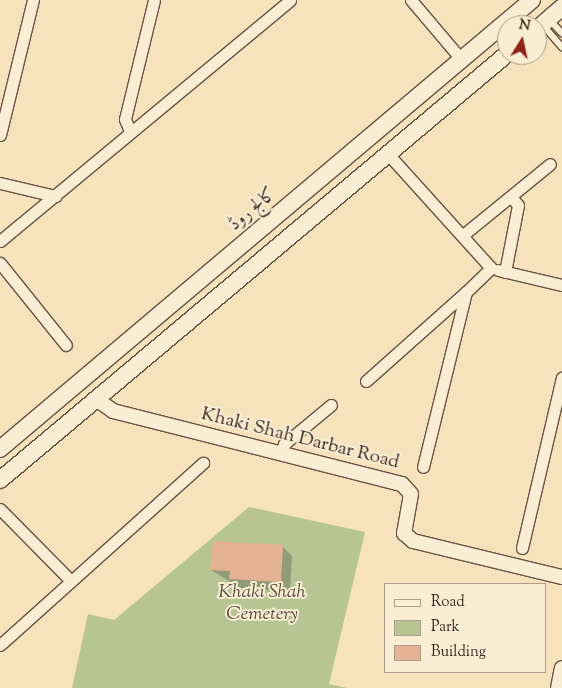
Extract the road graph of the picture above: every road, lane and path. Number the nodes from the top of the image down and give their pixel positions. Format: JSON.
{"nodes":[{"id":1,"x":33,"y":0,"type":"edge"},
{"id":2,"x":154,"y":0,"type":"edge"},
{"id":3,"x":290,"y":0,"type":"edge"},
{"id":4,"x":411,"y":0,"type":"edge"},
{"id":5,"x":532,"y":0,"type":"edge"},
{"id":6,"x":562,"y":7,"type":"edge"},
{"id":7,"x":547,"y":20,"type":"edge"},
{"id":8,"x":547,"y":26,"type":"edge"},
{"id":9,"x":547,"y":29,"type":"edge"},
{"id":10,"x":562,"y":33,"type":"edge"},
{"id":11,"x":562,"y":47,"type":"edge"},
{"id":12,"x":461,"y":59,"type":"junction"},
{"id":13,"x":497,"y":62,"type":"edge"},
{"id":14,"x":444,"y":73,"type":"junction"},
{"id":15,"x":460,"y":92,"type":"junction"},
{"id":16,"x":130,"y":131,"type":"junction"},
{"id":17,"x":0,"y":135,"type":"edge"},
{"id":18,"x":388,"y":154,"type":"junction"},
{"id":19,"x":550,"y":164,"type":"dead end"},
{"id":20,"x":0,"y":183,"type":"edge"},
{"id":21,"x":55,"y":196,"type":"junction"},
{"id":22,"x":511,"y":196,"type":"junction"},
{"id":23,"x":463,"y":235,"type":"junction"},
{"id":24,"x":0,"y":241,"type":"edge"},
{"id":25,"x":0,"y":263,"type":"edge"},
{"id":26,"x":491,"y":268,"type":"junction"},
{"id":27,"x":505,"y":272,"type":"junction"},
{"id":28,"x":562,"y":285,"type":"edge"},
{"id":29,"x":466,"y":292,"type":"junction"},
{"id":30,"x":66,"y":345,"type":"dead end"},
{"id":31,"x":562,"y":378,"type":"edge"},
{"id":32,"x":366,"y":381,"type":"dead end"},
{"id":33,"x":96,"y":399,"type":"junction"},
{"id":34,"x":331,"y":405,"type":"dead end"},
{"id":35,"x":0,"y":449,"type":"edge"},
{"id":36,"x":281,"y":453,"type":"junction"},
{"id":37,"x":203,"y":463,"type":"dead end"},
{"id":38,"x":422,"y":467,"type":"dead end"},
{"id":39,"x":0,"y":480,"type":"edge"},
{"id":40,"x":0,"y":509,"type":"edge"},
{"id":41,"x":522,"y":548,"type":"dead end"},
{"id":42,"x":562,"y":577,"type":"edge"},
{"id":43,"x":70,"y":580,"type":"junction"},
{"id":44,"x":0,"y":645,"type":"edge"},
{"id":45,"x":562,"y":668,"type":"edge"},
{"id":46,"x":558,"y":688,"type":"edge"}],
"edges":[{"from":1,"to":17,"type":"street"},
{"from":2,"to":16,"type":"street"},
{"from":3,"to":16,"type":"street"},
{"from":4,"to":12,"type":"street"},
{"from":5,"to":12,"type":"main road","name":"کالج روڈ"},
{"from":6,"to":7,"type":"main road"},
{"from":8,"to":10,"type":"lane"},
{"from":9,"to":11,"type":"lane"},
{"from":12,"to":14,"type":"main road","name":"کالج روڈ"},
{"from":13,"to":15,"type":"main road"},
{"from":14,"to":15,"type":"main road"},
{"from":14,"to":35,"type":"main road","name":"کالج روڈ"},
{"from":15,"to":18,"type":"main road"},
{"from":16,"to":21,"type":"street"},
{"from":18,"to":23,"type":"street"},
{"from":18,"to":33,"type":"main road"},
{"from":19,"to":22,"type":"street"},
{"from":20,"to":21,"type":"street"},
{"from":21,"to":24,"type":"street"},
{"from":22,"to":23,"type":"street"},
{"from":22,"to":27,"type":"street"},
{"from":23,"to":26,"type":"street"},
{"from":25,"to":30,"type":"street"},
{"from":26,"to":27,"type":"street"},
{"from":26,"to":29,"type":"street"},
{"from":27,"to":28,"type":"street"},
{"from":29,"to":32,"type":"street"},
{"from":29,"to":38,"type":"street"},
{"from":31,"to":41,"type":"street"},
{"from":33,"to":36,"type":"street","name":"Khaki Shah Darbar Road"},
{"from":33,"to":39,"type":"main road"},
{"from":34,"to":36,"type":"street"},
{"from":36,"to":42,"type":"street","name":"Khaki Shah Darbar Road"},
{"from":37,"to":43,"type":"street"},
{"from":40,"to":43,"type":"street"},
{"from":43,"to":44,"type":"street"},
{"from":45,"to":46,"type":"street"}]}
